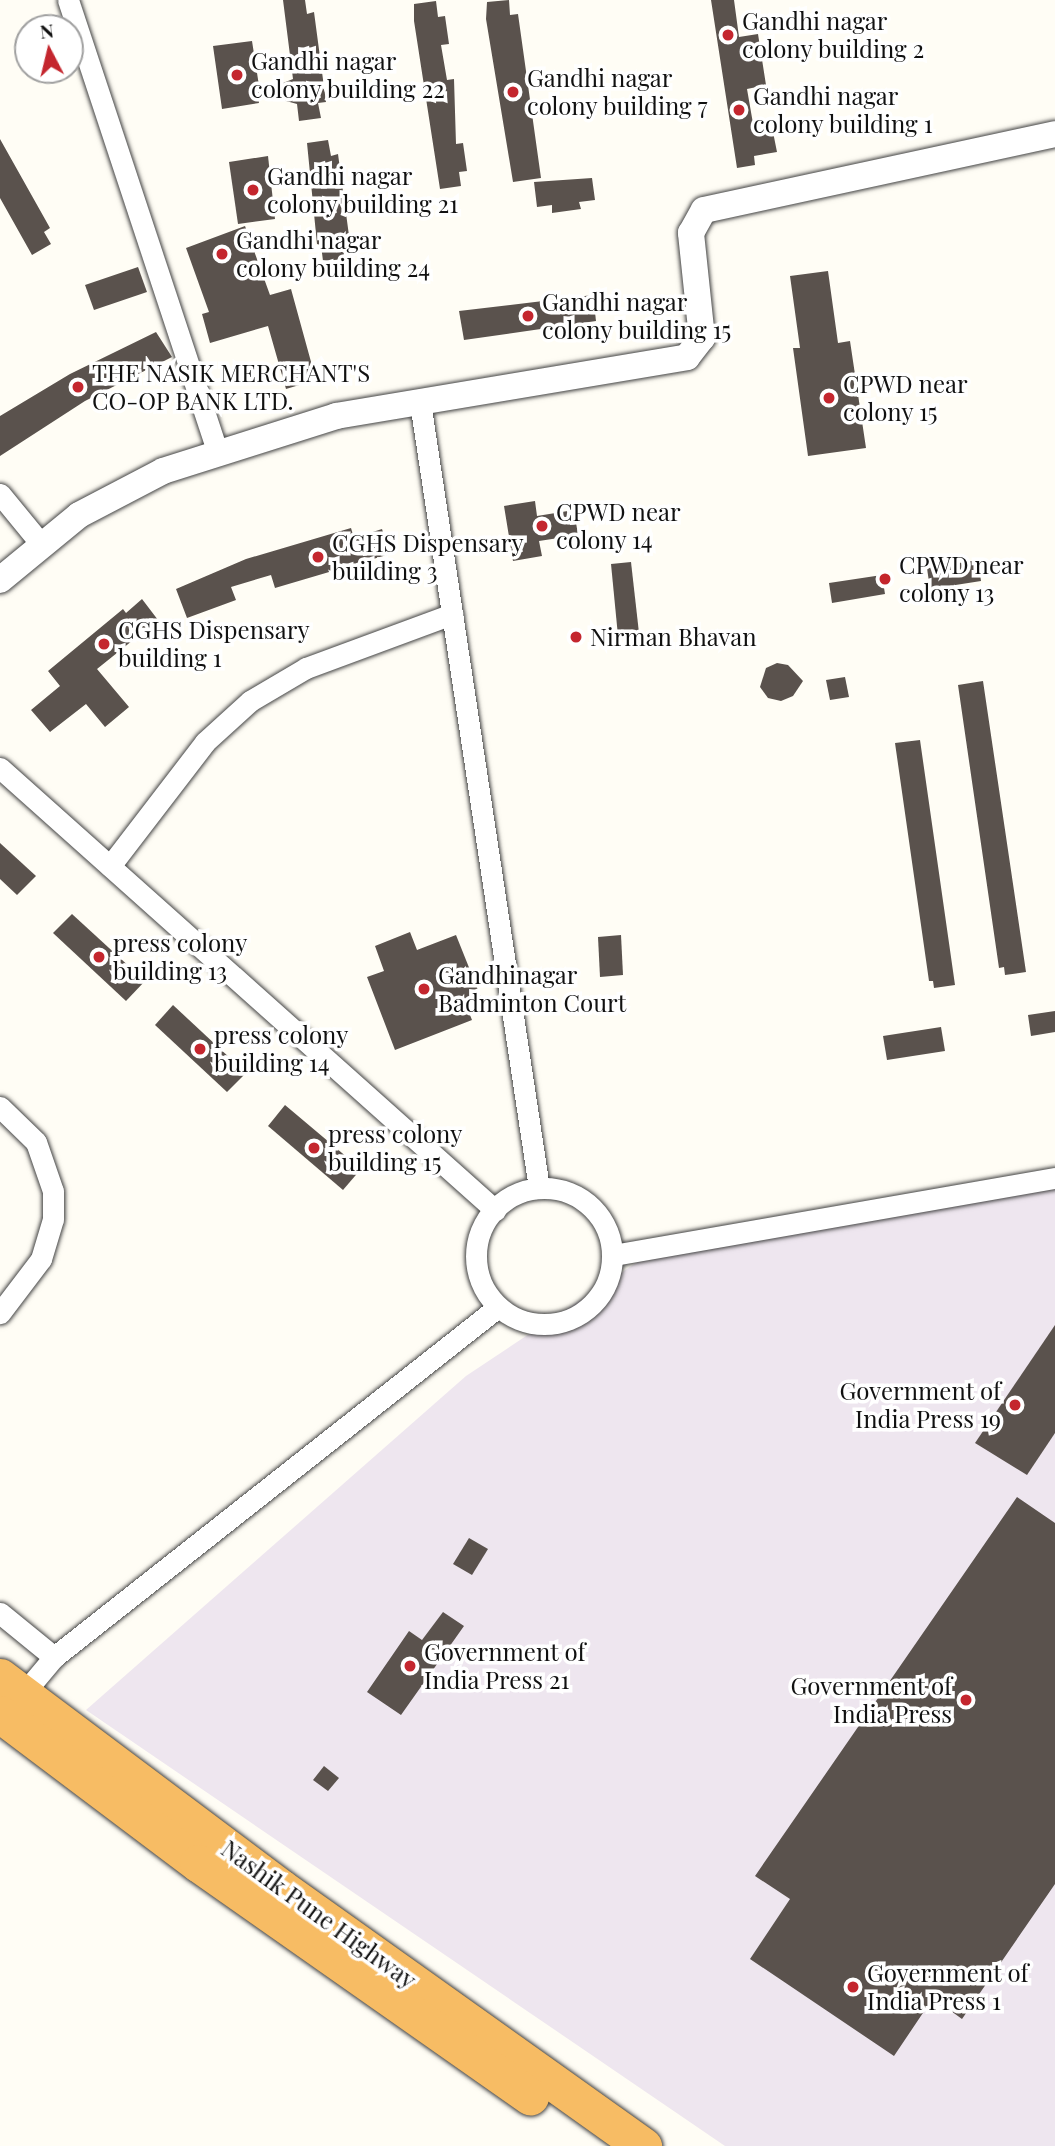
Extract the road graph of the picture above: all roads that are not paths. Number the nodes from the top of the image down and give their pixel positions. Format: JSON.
{"nodes":[{"id":1,"x":68,"y":0,"type":"edge"},
{"id":2,"x":1055,"y":134,"type":"edge"},
{"id":3,"x":420,"y":402,"type":"junction"},
{"id":4,"x":218,"y":454,"type":"junction"},
{"id":5,"x":0,"y":494,"type":"edge"},
{"id":6,"x":41,"y":544,"type":"junction"},
{"id":7,"x":0,"y":580,"type":"edge"},
{"id":8,"x":452,"y":614,"type":"junction"},
{"id":9,"x":0,"y":768,"type":"edge"},
{"id":10,"x":110,"y":866,"type":"junction"},
{"id":11,"x":0,"y":1107,"type":"edge"},
{"id":12,"x":1055,"y":1178,"type":"edge"},
{"id":13,"x":539,"y":1188,"type":"junction"},
{"id":14,"x":495,"y":1210,"type":"junction"},
{"id":15,"x":613,"y":1255,"type":"junction"},
{"id":16,"x":498,"y":1307,"type":"junction"},
{"id":17,"x":0,"y":1312,"type":"edge"},
{"id":18,"x":0,"y":1613,"type":"edge"},
{"id":19,"x":54,"y":1657,"type":"junction"},
{"id":20,"x":8,"y":1695,"type":"edge"},
{"id":21,"x":603,"y":2146,"type":"edge"},
{"id":22,"x":643,"y":2146,"type":"edge"}],
"edges":[{"from":1,"to":4,"type":"street"},
{"from":2,"to":3,"type":"street"},
{"from":3,"to":4,"type":"street"},
{"from":3,"to":8,"type":"street"},
{"from":4,"to":6,"type":"street"},
{"from":5,"to":6,"type":"street"},
{"from":6,"to":7,"type":"street"},
{"from":8,"to":10,"type":"street"},
{"from":8,"to":13,"type":"street"},
{"from":9,"to":10,"type":"street"},
{"from":10,"to":14,"type":"street"},
{"from":11,"to":17,"type":"street"},
{"from":12,"to":15,"type":"street"},
{"from":13,"to":14,"type":"street"},
{"from":13,"to":15,"type":"street"},
{"from":14,"to":16,"type":"street"},
{"from":15,"to":16,"type":"street"},
{"from":16,"to":19,"type":"street"},
{"from":18,"to":19,"type":"street"},
{"from":19,"to":20,"type":"street"},
{"from":20,"to":21,"type":"highway","name":"Nashik Pune Highway"},
{"from":20,"to":22,"type":"highway","name":"Nashik Pune Highway"}]}
